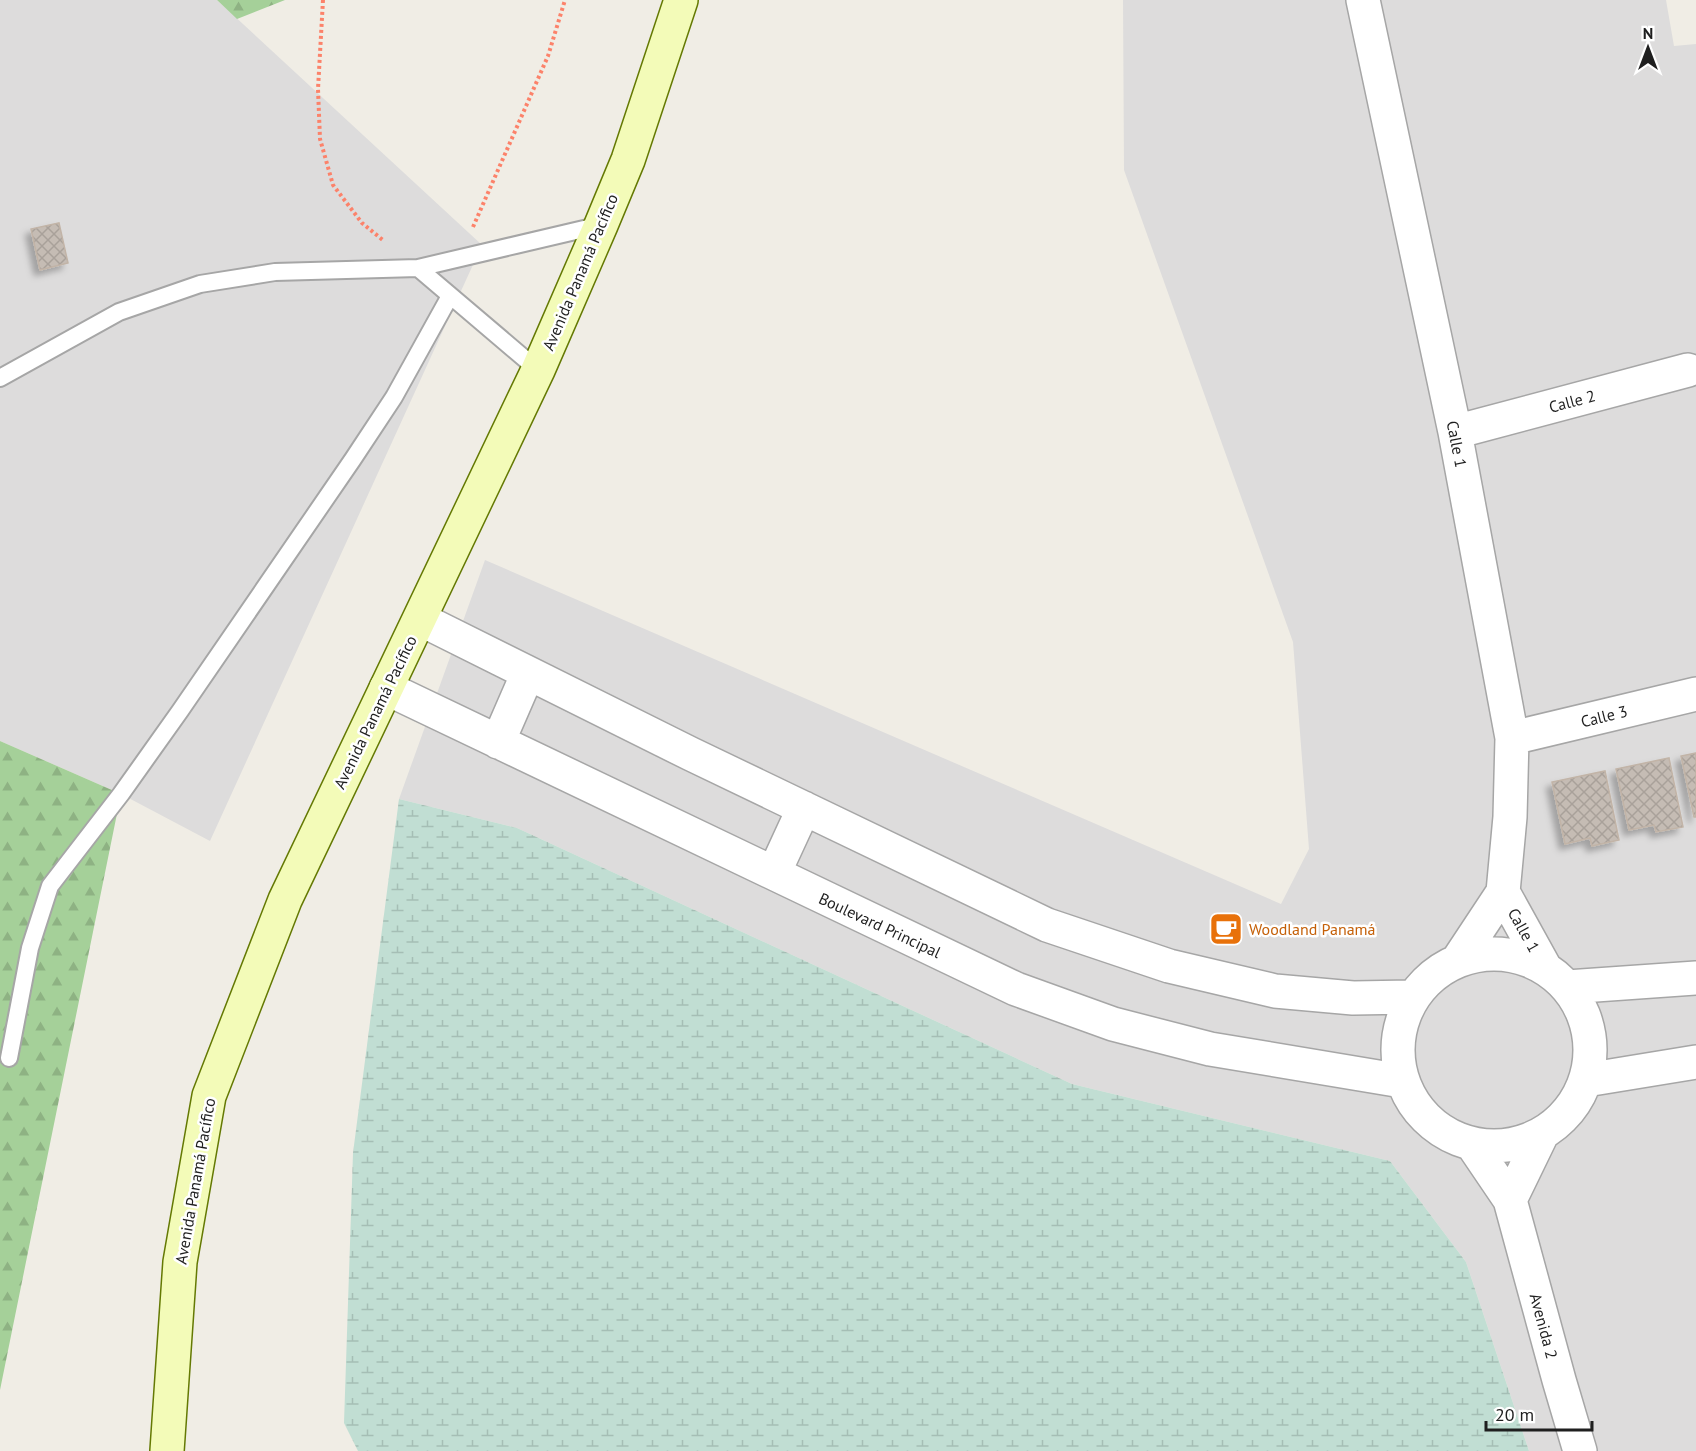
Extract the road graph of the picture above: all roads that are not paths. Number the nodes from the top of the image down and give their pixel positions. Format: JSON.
{"nodes":[{"id":1,"x":681,"y":0,"type":"edge"},
{"id":2,"x":1363,"y":0,"type":"edge"},
{"id":3,"x":601,"y":225,"type":"junction"},
{"id":4,"x":418,"y":268,"type":"junction"},
{"id":5,"x":450,"y":296,"type":"junction"},
{"id":6,"x":538,"y":370,"type":"junction"},
{"id":7,"x":1688,"y":370,"type":"dead end"},
{"id":8,"x":0,"y":378,"type":"edge"},
{"id":9,"x":1455,"y":432,"type":"junction"},
{"id":10,"x":420,"y":619,"type":"junction"},
{"id":11,"x":528,"y":673,"type":"junction"},
{"id":12,"x":386,"y":688,"type":"junction"},
{"id":13,"x":1696,"y":694,"type":"edge"},
{"id":14,"x":1512,"y":738,"type":"junction"},
{"id":15,"x":498,"y":742,"type":"junction"},
{"id":16,"x":804,"y":808,"type":"junction"},
{"id":17,"x":774,"y":873,"type":"junction"},
{"id":18,"x":1503,"y":892,"type":"junction"},
{"id":19,"x":1458,"y":960,"type":"junction"},
{"id":20,"x":1556,"y":978,"type":"junction"},
{"id":21,"x":1696,"y":978,"type":"edge"},
{"id":22,"x":1412,"y":997,"type":"junction"},
{"id":23,"x":9,"y":1058,"type":"dead end"},
{"id":24,"x":1696,"y":1062,"type":"edge"},
{"id":25,"x":1402,"y":1080,"type":"junction"},
{"id":26,"x":1586,"y":1080,"type":"junction"},
{"id":27,"x":1542,"y":1134,"type":"junction"},
{"id":28,"x":1472,"y":1144,"type":"junction"},
{"id":29,"x":1510,"y":1200,"type":"junction"},
{"id":30,"x":167,"y":1451,"type":"edge"},
{"id":31,"x":1581,"y":1451,"type":"edge"}],
"edges":[{"from":1,"to":3,"type":"main road","name":"Avenida Panamá Pacífico"},
{"from":2,"to":9,"type":"street","name":"Calle 1"},
{"from":3,"to":4,"type":"lane"},
{"from":3,"to":6,"type":"main road","name":"Avenida Panamá Pacífico"},
{"from":4,"to":5,"type":"lane"},
{"from":4,"to":8,"type":"lane"},
{"from":5,"to":6,"type":"lane"},
{"from":5,"to":23,"type":"lane"},
{"from":6,"to":10,"type":"main road","name":"Avenida Panamá Pacífico"},
{"from":7,"to":9,"type":"street","name":"Calle 2"},
{"from":9,"to":14,"type":"street","name":"Calle 1"},
{"from":10,"to":11,"type":"street"},
{"from":10,"to":12,"type":"main road","name":"Avenida Panamá Pacífico"},
{"from":11,"to":15,"type":"street"},
{"from":11,"to":16,"type":"street"},
{"from":12,"to":15,"type":"street","name":"Boulevard Principal"},
{"from":12,"to":30,"type":"main road","name":"Avenida Panamá Pacífico"},
{"from":13,"to":14,"type":"street","name":"Calle 3"},
{"from":14,"to":18,"type":"street","name":"Calle 1"},
{"from":15,"to":17,"type":"street","name":"Boulevard Principal"},
{"from":16,"to":17,"type":"street"},
{"from":16,"to":22,"type":"street"},
{"from":17,"to":25,"type":"street","name":"Boulevard Principal"},
{"from":18,"to":19,"type":"street","name":"Calle 1"},
{"from":18,"to":20,"type":"street","name":"Calle 1"},
{"from":19,"to":20,"type":"street"},
{"from":19,"to":22,"type":"street"},
{"from":20,"to":21,"type":"street"},
{"from":20,"to":26,"type":"street"},
{"from":22,"to":25,"type":"street"},
{"from":24,"to":26,"type":"street"},
{"from":25,"to":28,"type":"street"},
{"from":26,"to":27,"type":"street"},
{"from":27,"to":28,"type":"street"},
{"from":27,"to":29,"type":"street"},
{"from":28,"to":29,"type":"street","name":"Avenida 2"},
{"from":29,"to":31,"type":"street","name":"Avenida 2"}]}
